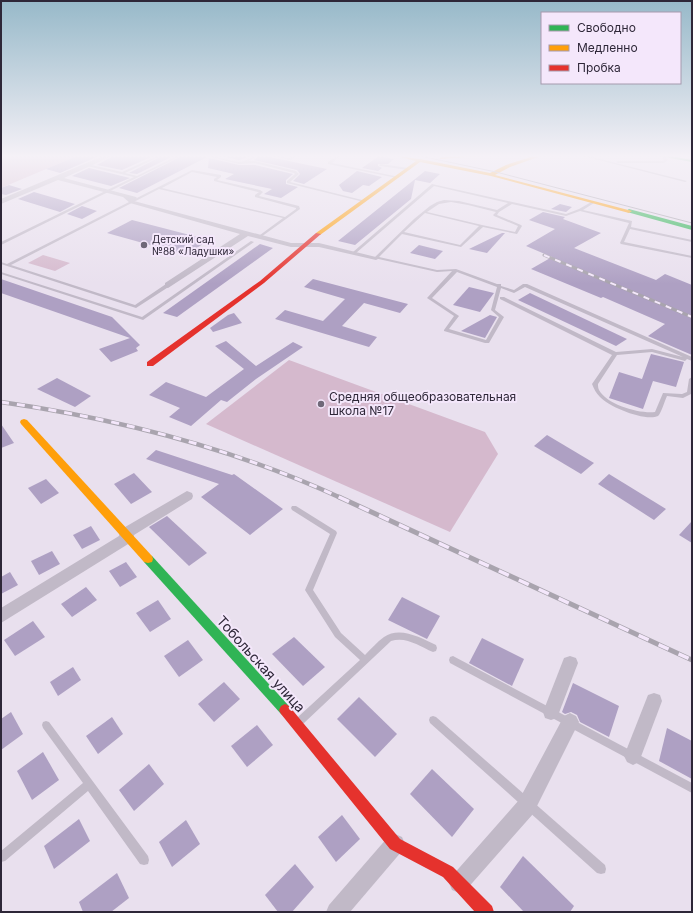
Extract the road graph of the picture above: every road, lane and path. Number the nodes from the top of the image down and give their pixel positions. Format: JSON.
{"nodes":[{"id":1,"x":94,"y":199,"type":"edge"},
{"id":2,"x":132,"y":199,"type":"joint"},
{"id":3,"x":204,"y":199,"type":"edge"},
{"id":4,"x":265,"y":199,"type":"edge"},
{"id":5,"x":354,"y":199,"type":"edge"},
{"id":6,"x":367,"y":199,"type":"edge"},
{"id":7,"x":417,"y":199,"type":"edge"},
{"id":8,"x":492,"y":199,"type":"edge"},
{"id":9,"x":580,"y":199,"type":"edge"},
{"id":10,"x":616,"y":199,"type":"edge"},
{"id":11,"x":364,"y":201,"type":"junction"},
{"id":12,"x":593,"y":202,"type":"junction"},
{"id":13,"x":511,"y":203,"type":"junction"},
{"id":14,"x":580,"y":210,"type":"junction"},
{"id":15,"x":498,"y":211,"type":"junction"},
{"id":16,"x":425,"y":212,"type":"junction"},
{"id":17,"x":197,"y":216,"type":"junction"},
{"id":18,"x":684,"y":216,"type":"dead end"},
{"id":19,"x":286,"y":218,"type":"junction"},
{"id":20,"x":482,"y":226,"type":"junction"},
{"id":21,"x":629,"y":228,"type":"junction"},
{"id":22,"x":692,"y":228,"type":"edge"},
{"id":23,"x":268,"y":231,"type":"junction"},
{"id":24,"x":248,"y":232,"type":"junction"},
{"id":25,"x":402,"y":233,"type":"junction"},
{"id":26,"x":261,"y":236,"type":"junction"},
{"id":27,"x":692,"y":241,"type":"edge"},
{"id":28,"x":252,"y":242,"type":"dead end"},
{"id":29,"x":1,"y":244,"type":"edge"},
{"id":30,"x":305,"y":246,"type":"junction"},
{"id":31,"x":355,"y":252,"type":"junction"},
{"id":32,"x":692,"y":257,"type":"edge"},
{"id":33,"x":376,"y":258,"type":"junction"},
{"id":34,"x":1,"y":263,"type":"edge"},
{"id":35,"x":7,"y":265,"type":"junction"},
{"id":36,"x":456,"y":270,"type":"junction"},
{"id":37,"x":1,"y":273,"type":"edge"},
{"id":38,"x":168,"y":285,"type":"joint"},
{"id":39,"x":499,"y":285,"type":"junction"},
{"id":40,"x":514,"y":292,"type":"junction"},
{"id":41,"x":615,"y":354,"type":"junction"},
{"id":42,"x":692,"y":360,"type":"edge"},
{"id":43,"x":150,"y":364,"type":"dead end"},
{"id":44,"x":692,"y":379,"type":"edge"},
{"id":45,"x":24,"y":422,"type":"dead end"},
{"id":46,"x":187,"y":496,"type":"dead end"},
{"id":47,"x":294,"y":508,"type":"dead end"},
{"id":48,"x":126,"y":536,"type":"junction"},
{"id":49,"x":1,"y":616,"type":"edge"},
{"id":50,"x":433,"y":648,"type":"dead end"},
{"id":51,"x":365,"y":660,"type":"junction"},
{"id":52,"x":452,"y":660,"type":"dead end"},
{"id":53,"x":570,"y":664,"type":"dead end"},
{"id":54,"x":654,"y":701,"type":"dead end"},
{"id":55,"x":551,"y":712,"type":"junction"},
{"id":56,"x":433,"y":720,"type":"dead end"},
{"id":57,"x":570,"y":722,"type":"junction"},
{"id":58,"x":297,"y":724,"type":"junction"},
{"id":59,"x":46,"y":725,"type":"dead end"},
{"id":60,"x":633,"y":756,"type":"junction"},
{"id":61,"x":89,"y":784,"type":"junction"},
{"id":62,"x":692,"y":788,"type":"edge"},
{"id":63,"x":395,"y":844,"type":"junction"},
{"id":64,"x":1,"y":856,"type":"edge"},
{"id":65,"x":144,"y":860,"type":"dead end"},
{"id":66,"x":600,"y":869,"type":"dead end"},
{"id":67,"x":459,"y":883,"type":"junction"},
{"id":68,"x":336,"y":912,"type":"edge"},
{"id":69,"x":486,"y":912,"type":"edge"}],
"edges":[{"from":1,"to":29,"type":"lane"},
{"from":2,"to":17,"type":"street"},
{"from":2,"to":35,"type":"lane"},
{"from":3,"to":19,"type":"lane"},
{"from":4,"to":19,"type":"lane"},
{"from":5,"to":11,"type":"lane"},
{"from":6,"to":11,"type":"street"},
{"from":7,"to":31,"type":"lane"},
{"from":8,"to":13,"type":"lane"},
{"from":9,"to":12,"type":"street"},
{"from":10,"to":18,"type":"street"},
{"from":11,"to":30,"type":"street"},
{"from":12,"to":14,"type":"lane"},
{"from":12,"to":22,"type":"street"},
{"from":13,"to":14,"type":"lane"},
{"from":13,"to":15,"type":"lane"},
{"from":14,"to":21,"type":"lane"},
{"from":15,"to":16,"type":"lane"},
{"from":15,"to":20,"type":"lane"},
{"from":16,"to":20,"type":"lane"},
{"from":16,"to":25,"type":"lane"},
{"from":17,"to":23,"type":"street"},
{"from":17,"to":24,"type":"street"},
{"from":19,"to":23,"type":"lane"},
{"from":20,"to":25,"type":"lane"},
{"from":21,"to":27,"type":"lane"},
{"from":21,"to":32,"type":"lane"},
{"from":23,"to":26,"type":"lane"},
{"from":23,"to":30,"type":"street"},
{"from":24,"to":26,"type":"street"},
{"from":24,"to":38,"type":"street"},
{"from":25,"to":33,"type":"lane"},
{"from":26,"to":30,"type":"street"},
{"from":28,"to":37,"type":"lane"},
{"from":30,"to":31,"type":"street"},
{"from":30,"to":43,"type":"street"},
{"from":31,"to":33,"type":"street"},
{"from":33,"to":36,"type":"lane"},
{"from":34,"to":35,"type":"lane"},
{"from":35,"to":38,"type":"lane"},
{"from":36,"to":39,"type":"lane"},
{"from":36,"to":39,"type":"lane"},
{"from":39,"to":40,"type":"lane"},
{"from":40,"to":41,"type":"lane"},
{"from":40,"to":42,"type":"lane"},
{"from":41,"to":42,"type":"lane"},
{"from":41,"to":44,"type":"lane"},
{"from":45,"to":48,"type":"street","name":"Тобольская улица"},
{"from":46,"to":48,"type":"street"},
{"from":47,"to":51,"type":"lane"},
{"from":48,"to":49,"type":"street"},
{"from":48,"to":58,"type":"street","name":"Тобольская улица"},
{"from":50,"to":51,"type":"lane"},
{"from":51,"to":58,"type":"lane"},
{"from":52,"to":55,"type":"lane"},
{"from":53,"to":55,"type":"street"},
{"from":54,"to":60,"type":"street"},
{"from":55,"to":57,"type":"lane"},
{"from":56,"to":66,"type":"lane"},
{"from":57,"to":60,"type":"lane"},
{"from":57,"to":67,"type":"street"},
{"from":58,"to":63,"type":"street","name":"Тобольская улица"},
{"from":59,"to":61,"type":"lane"},
{"from":60,"to":62,"type":"lane"},
{"from":61,"to":64,"type":"lane"},
{"from":61,"to":65,"type":"lane"},
{"from":63,"to":67,"type":"street","name":"Тобольская улица"},
{"from":63,"to":68,"type":"street"},
{"from":67,"to":69,"type":"street","name":"Тобольская улица"}]}
